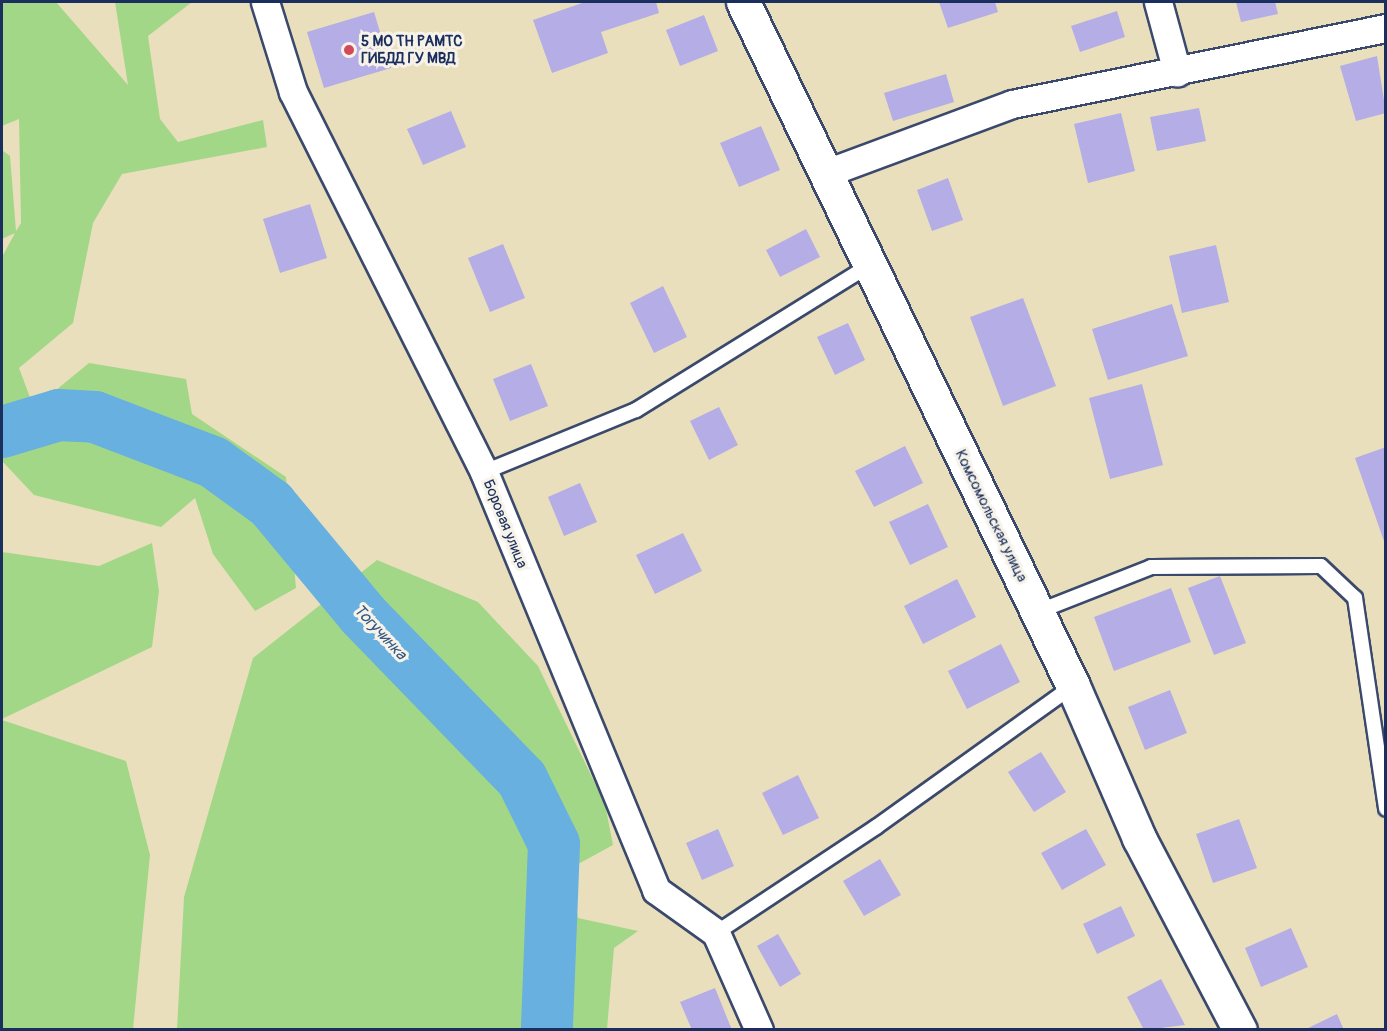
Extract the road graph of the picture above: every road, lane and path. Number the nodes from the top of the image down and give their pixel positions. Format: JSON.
{"nodes":[{"id":1,"x":264,"y":2,"type":"edge"},
{"id":2,"x":743,"y":2,"type":"edge"},
{"id":3,"x":1158,"y":2,"type":"edge"},
{"id":4,"x":1386,"y":28,"type":"edge"},
{"id":5,"x":1177,"y":72,"type":"junction"},
{"id":6,"x":829,"y":172,"type":"junction"},
{"id":7,"x":870,"y":265,"type":"junction"},
{"id":8,"x":484,"y":472,"type":"junction"},
{"id":9,"x":1037,"y":612,"type":"junction"},
{"id":10,"x":1073,"y":686,"type":"junction"},
{"id":11,"x":1386,"y":810,"type":"edge"},
{"id":12,"x":716,"y":933,"type":"junction"},
{"id":13,"x":759,"y":1029,"type":"edge"},
{"id":14,"x":1240,"y":1029,"type":"edge"}],
"edges":[{"from":1,"to":8,"type":"street","name":"Боровая улица"},
{"from":2,"to":6,"type":"main road","name":"Комсомольская улица"},
{"from":3,"to":5,"type":"street"},
{"from":4,"to":5,"type":"street"},
{"from":5,"to":6,"type":"street"},
{"from":6,"to":7,"type":"main road","name":"Комсомольская улица"},
{"from":7,"to":8,"type":"lane"},
{"from":7,"to":9,"type":"main road","name":"Комсомольская улица"},
{"from":8,"to":12,"type":"street","name":"Боровая улица"},
{"from":9,"to":10,"type":"main road","name":"Комсомольская улица"},
{"from":9,"to":11,"type":"lane"},
{"from":10,"to":12,"type":"lane"},
{"from":10,"to":14,"type":"main road","name":"Комсомольская улица"},
{"from":12,"to":13,"type":"street"}]}
